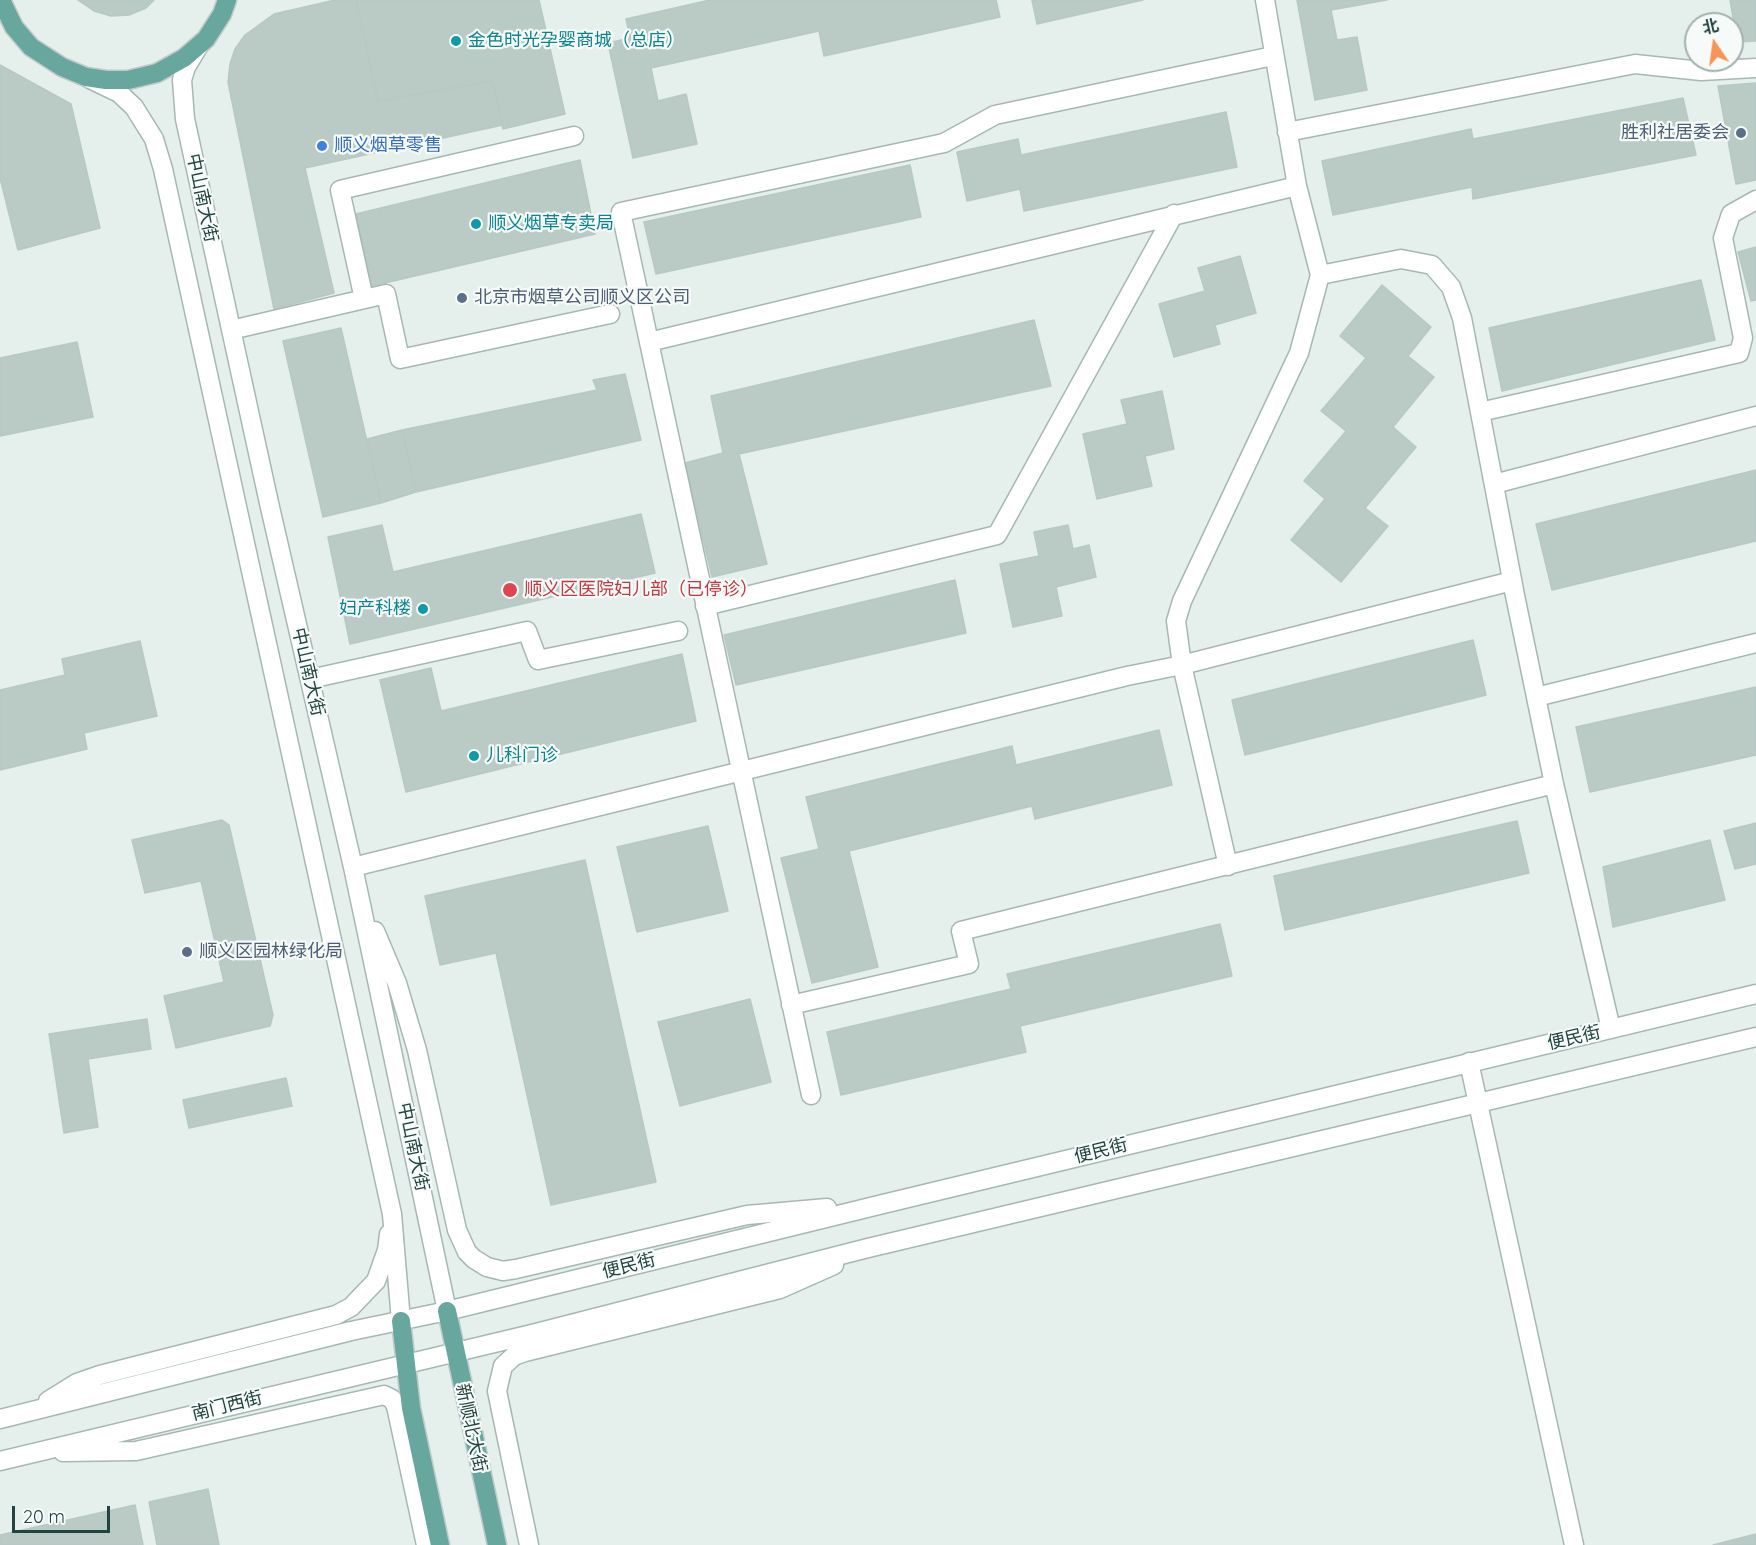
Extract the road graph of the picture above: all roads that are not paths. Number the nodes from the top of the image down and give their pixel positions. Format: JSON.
{"nodes":[{"id":1,"x":1,"y":0,"type":"edge"},
{"id":2,"x":238,"y":0,"type":"edge"},
{"id":3,"x":1265,"y":0,"type":"edge"},
{"id":4,"x":225,"y":7,"type":"edge"},
{"id":5,"x":0,"y":34,"type":"edge"},
{"id":6,"x":206,"y":39,"type":"junction"},
{"id":7,"x":31,"y":47,"type":"junction"},
{"id":8,"x":1273,"y":56,"type":"junction"},
{"id":9,"x":1756,"y":68,"type":"edge"},
{"id":10,"x":86,"y":76,"type":"junction"},
{"id":11,"x":1287,"y":132,"type":"junction"},
{"id":12,"x":574,"y":136,"type":"dead end"},
{"id":13,"x":1297,"y":186,"type":"junction"},
{"id":14,"x":1756,"y":200,"type":"edge"},
{"id":15,"x":1174,"y":214,"type":"junction"},
{"id":16,"x":1320,"y":275,"type":"junction"},
{"id":17,"x":364,"y":299,"type":"junction"},
{"id":18,"x":610,"y":314,"type":"dead end"},
{"id":19,"x":231,"y":330,"type":"junction"},
{"id":20,"x":649,"y":342,"type":"junction"},
{"id":21,"x":1480,"y":412,"type":"junction"},
{"id":22,"x":1756,"y":416,"type":"edge"},
{"id":23,"x":1494,"y":484,"type":"junction"},
{"id":24,"x":1514,"y":590,"type":"junction"},
{"id":25,"x":705,"y":606,"type":"junction"},
{"id":26,"x":678,"y":631,"type":"dead end"},
{"id":27,"x":1756,"y":643,"type":"edge"},
{"id":28,"x":1182,"y":665,"type":"junction"},
{"id":29,"x":310,"y":679,"type":"junction"},
{"id":30,"x":1536,"y":697,"type":"junction"},
{"id":31,"x":740,"y":772,"type":"junction"},
{"id":32,"x":1554,"y":784,"type":"junction"},
{"id":33,"x":1228,"y":866,"type":"junction"},
{"id":34,"x":353,"y":867,"type":"junction"},
{"id":35,"x":360,"y":898,"type":"junction"},
{"id":36,"x":1756,"y":994,"type":"edge"},
{"id":37,"x":791,"y":1005,"type":"junction"},
{"id":38,"x":1611,"y":1029,"type":"junction"},
{"id":39,"x":1756,"y":1037,"type":"edge"},
{"id":40,"x":1469,"y":1062,"type":"junction"},
{"id":41,"x":811,"y":1095,"type":"dead end"},
{"id":42,"x":1478,"y":1102,"type":"junction"},
{"id":43,"x":883,"y":1204,"type":"junction"},
{"id":44,"x":392,"y":1214,"type":"junction"},
{"id":45,"x":868,"y":1248,"type":"junction"},
{"id":46,"x":447,"y":1311,"type":"junction"},
{"id":47,"x":401,"y":1321,"type":"junction"},
{"id":48,"x":455,"y":1352,"type":"junction"},
{"id":49,"x":406,"y":1364,"type":"junction"},
{"id":50,"x":35,"y":1410,"type":"junction"},
{"id":51,"x":0,"y":1419,"type":"edge"},
{"id":52,"x":41,"y":1451,"type":"junction"},
{"id":53,"x":0,"y":1461,"type":"edge"},
{"id":54,"x":426,"y":1545,"type":"edge"},
{"id":55,"x":440,"y":1545,"type":"edge"},
{"id":56,"x":497,"y":1545,"type":"edge"},
{"id":57,"x":529,"y":1545,"type":"edge"},
{"id":58,"x":1574,"y":1545,"type":"edge"}],
"edges":[{"from":1,"to":7,"type":"main road"},
{"from":2,"to":4,"type":"main road"},
{"from":3,"to":8,"type":"street"},
{"from":4,"to":6,"type":"main road"},
{"from":5,"to":7,"type":"main road"},
{"from":6,"to":10,"type":"main road"},
{"from":6,"to":19,"type":"street","name":"中山南大街"},
{"from":7,"to":10,"type":"main road"},
{"from":8,"to":11,"type":"street"},
{"from":8,"to":20,"type":"street"},
{"from":9,"to":11,"type":"street"},
{"from":10,"to":44,"type":"street"},
{"from":11,"to":13,"type":"street"},
{"from":12,"to":17,"type":"street"},
{"from":13,"to":15,"type":"street"},
{"from":13,"to":16,"type":"street"},
{"from":14,"to":21,"type":"street"},
{"from":15,"to":20,"type":"street"},
{"from":15,"to":25,"type":"street"},
{"from":16,"to":21,"type":"street"},
{"from":16,"to":28,"type":"street"},
{"from":17,"to":18,"type":"street"},
{"from":17,"to":19,"type":"street"},
{"from":19,"to":29,"type":"street","name":"中山南大街"},
{"from":20,"to":25,"type":"street"},
{"from":21,"to":23,"type":"street"},
{"from":22,"to":23,"type":"street"},
{"from":23,"to":24,"type":"street"},
{"from":24,"to":28,"type":"street"},
{"from":24,"to":30,"type":"street"},
{"from":25,"to":31,"type":"street"},
{"from":26,"to":29,"type":"street"},
{"from":27,"to":30,"type":"street"},
{"from":28,"to":31,"type":"street"},
{"from":28,"to":33,"type":"street"},
{"from":29,"to":34,"type":"street","name":"中山南大街"},
{"from":30,"to":32,"type":"street"},
{"from":31,"to":34,"type":"street"},
{"from":31,"to":37,"type":"street"},
{"from":32,"to":33,"type":"street"},
{"from":32,"to":38,"type":"street"},
{"from":33,"to":37,"type":"street"},
{"from":34,"to":35,"type":"street","name":"中山南大街"},
{"from":35,"to":43,"type":"street"},
{"from":35,"to":46,"type":"street","name":"中山南大街"},
{"from":36,"to":38,"type":"street","name":"便民街"},
{"from":37,"to":41,"type":"street"},
{"from":38,"to":40,"type":"street","name":"便民街"},
{"from":39,"to":42,"type":"street"},
{"from":40,"to":42,"type":"street"},
{"from":40,"to":43,"type":"street","name":"便民街"},
{"from":42,"to":45,"type":"street"},
{"from":42,"to":58,"type":"street"},
{"from":43,"to":46,"type":"street","name":"便民街"},
{"from":44,"to":47,"type":"street"},
{"from":44,"to":50,"type":"street"},
{"from":45,"to":48,"type":"street"},
{"from":45,"to":57,"type":"street"},
{"from":46,"to":47,"type":"street"},
{"from":46,"to":48,"type":"main road","name":"新顺北大街"},
{"from":47,"to":49,"type":"main road"},
{"from":47,"to":50,"type":"street"},
{"from":48,"to":49,"type":"street","name":"南门西街"},
{"from":48,"to":56,"type":"main road","name":"新顺北大街"},
{"from":49,"to":52,"type":"street","name":"南门西街"},
{"from":49,"to":55,"type":"main road"},
{"from":50,"to":51,"type":"street"},
{"from":52,"to":53,"type":"street","name":"南门西街"},
{"from":52,"to":54,"type":"street"}]}
